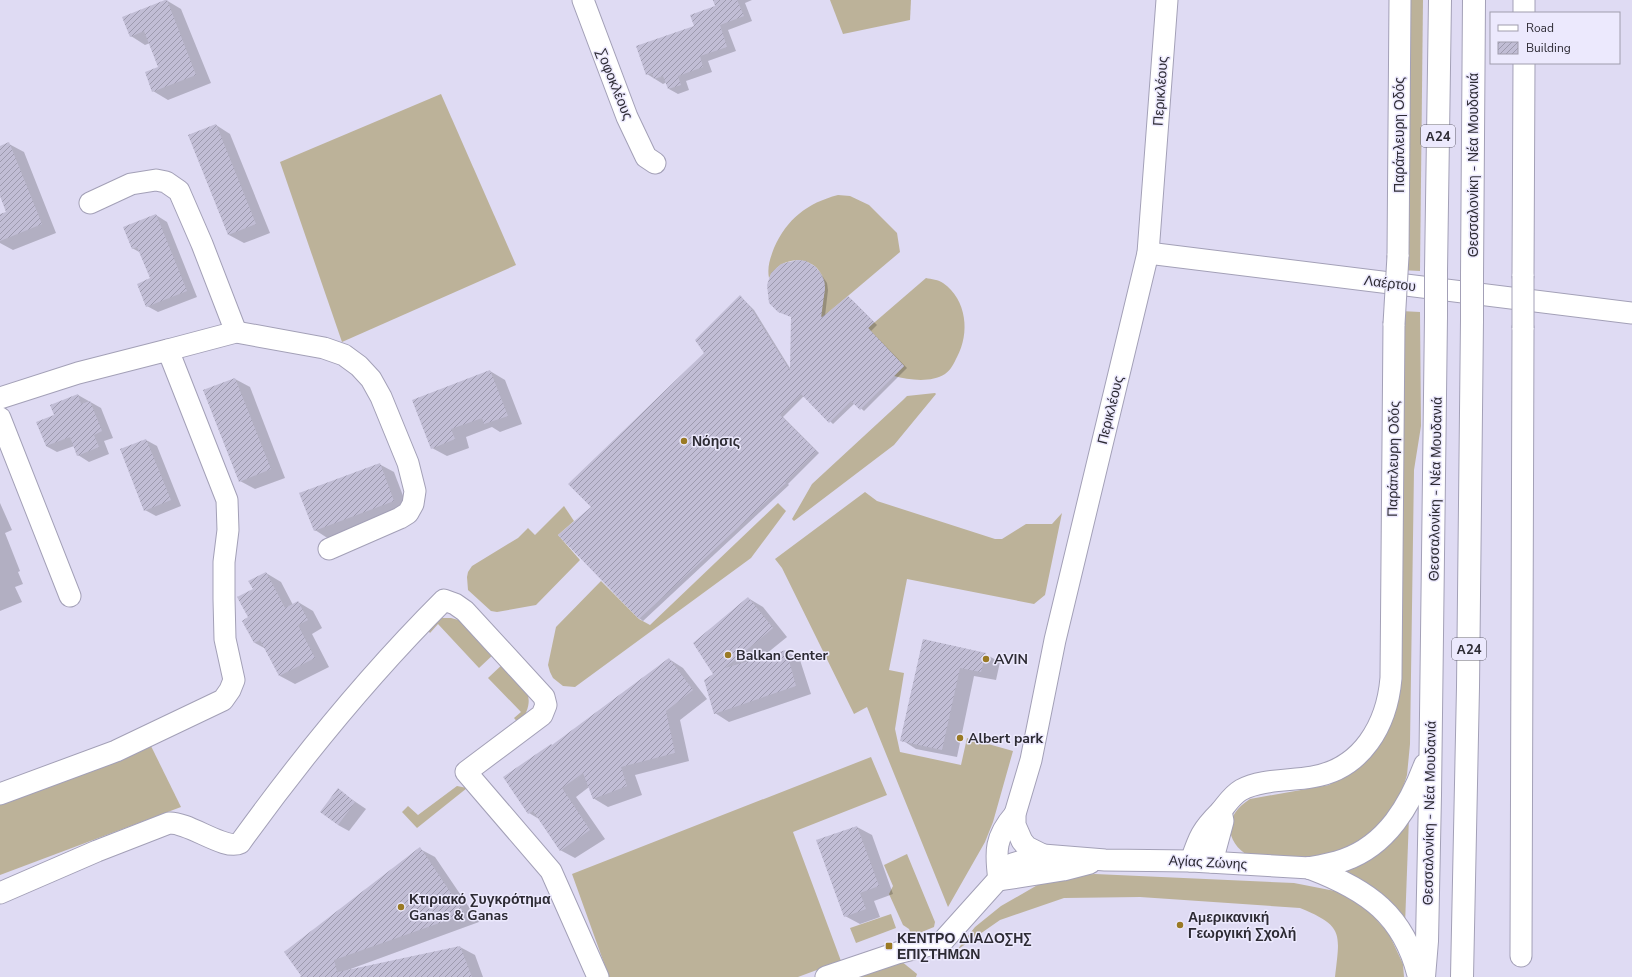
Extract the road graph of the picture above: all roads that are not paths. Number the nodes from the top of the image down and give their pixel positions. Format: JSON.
{"nodes":[{"id":1,"x":583,"y":0,"type":"edge"},
{"id":2,"x":1167,"y":0,"type":"edge"},
{"id":3,"x":1400,"y":0,"type":"edge"},
{"id":4,"x":1440,"y":0,"type":"edge"},
{"id":5,"x":1474,"y":0,"type":"edge"},
{"id":6,"x":1482,"y":0,"type":"edge"},
{"id":7,"x":1524,"y":0,"type":"edge"},
{"id":8,"x":1524,"y":12,"type":"edge"},
{"id":9,"x":1524,"y":64,"type":"edge"},
{"id":10,"x":1474,"y":127,"type":"junction"},
{"id":11,"x":654,"y":163,"type":"dead end"},
{"id":12,"x":90,"y":203,"type":"dead end"},
{"id":13,"x":1148,"y":253,"type":"junction"},
{"id":14,"x":1632,"y":313,"type":"edge"},
{"id":15,"x":236,"y":332,"type":"junction"},
{"id":16,"x":168,"y":350,"type":"junction"},
{"id":17,"x":0,"y":398,"type":"edge"},
{"id":18,"x":0,"y":418,"type":"edge"},
{"id":19,"x":328,"y":549,"type":"dead end"},
{"id":20,"x":70,"y":596,"type":"dead end"},
{"id":21,"x":1431,"y":750,"type":"junction"},
{"id":22,"x":0,"y":794,"type":"edge"},
{"id":23,"x":1220,"y":811,"type":"junction"},
{"id":24,"x":1015,"y":820,"type":"junction"},
{"id":25,"x":1219,"y":838,"type":"junction"},
{"id":26,"x":1042,"y":855,"type":"junction"},
{"id":27,"x":1105,"y":860,"type":"junction"},
{"id":28,"x":1191,"y":861,"type":"junction"},
{"id":29,"x":1212,"y":862,"type":"junction"},
{"id":30,"x":1252,"y":864,"type":"junction"},
{"id":31,"x":1310,"y":868,"type":"junction"},
{"id":32,"x":999,"y":880,"type":"junction"},
{"id":33,"x":0,"y":893,"type":"edge"},
{"id":34,"x":1521,"y":956,"type":"dead end"},
{"id":35,"x":598,"y":977,"type":"edge"},
{"id":36,"x":826,"y":977,"type":"edge"},
{"id":37,"x":1419,"y":977,"type":"edge"},
{"id":38,"x":1424,"y":977,"type":"edge"},
{"id":39,"x":1462,"y":977,"type":"edge"}],
"edges":[{"from":1,"to":11,"type":"street","name":"Σοφοκλέους"},
{"from":2,"to":13,"type":"street","name":"Περικλέους"},
{"from":3,"to":23,"type":"street","name":"Παράπλευρη Οδός","bridge":true},
{"from":4,"to":21,"type":"highway","name":"Θεσσαλονίκη - Νέα Μουδανιά","number":"Α24","bridge":true},
{"from":5,"to":10,"type":"highway","name":"Θεσσαλονίκη - Νέα Μουδανιά","number":"Α24"},
{"from":6,"to":10,"type":"highway"},
{"from":7,"to":8,"type":"street"},
{"from":9,"to":34,"type":"street","bridge":true},
{"from":10,"to":39,"type":"highway","name":"Θεσσαλονίκη - Νέα Μουδανιά","number":"Α24","bridge":true},
{"from":12,"to":15,"type":"street"},
{"from":13,"to":14,"type":"street","name":"Λαέρτου"},
{"from":13,"to":24,"type":"street","name":"Περικλέους"},
{"from":15,"to":16,"type":"street"},
{"from":15,"to":19,"type":"street"},
{"from":16,"to":17,"type":"street"},
{"from":16,"to":22,"type":"street"},
{"from":18,"to":20,"type":"street"},
{"from":21,"to":31,"type":"highway"},
{"from":21,"to":38,"type":"highway","name":"Θεσσαλονίκη - Νέα Μουδανιά","number":"Α24"},
{"from":23,"to":25,"type":"street"},
{"from":23,"to":28,"type":"street","name":"Παράπλευρη Οδός"},
{"from":24,"to":26,"type":"street"},
{"from":24,"to":32,"type":"street","name":"Περικλέους"},
{"from":25,"to":29,"type":"street"},
{"from":25,"to":30,"type":"street"},
{"from":26,"to":27,"type":"street"},
{"from":26,"to":32,"type":"street"},
{"from":27,"to":28,"type":"street","name":"Αγίας Ζώνης"},
{"from":27,"to":32,"type":"street"},
{"from":28,"to":29,"type":"street","name":"Αγίας Ζώνης"},
{"from":29,"to":30,"type":"street","name":"Αγίας Ζώνης"},
{"from":30,"to":31,"type":"street","name":"Αγίας Ζώνης"},
{"from":31,"to":37,"type":"highway"},
{"from":32,"to":36,"type":"street"},
{"from":33,"to":35,"type":"street"}]}
